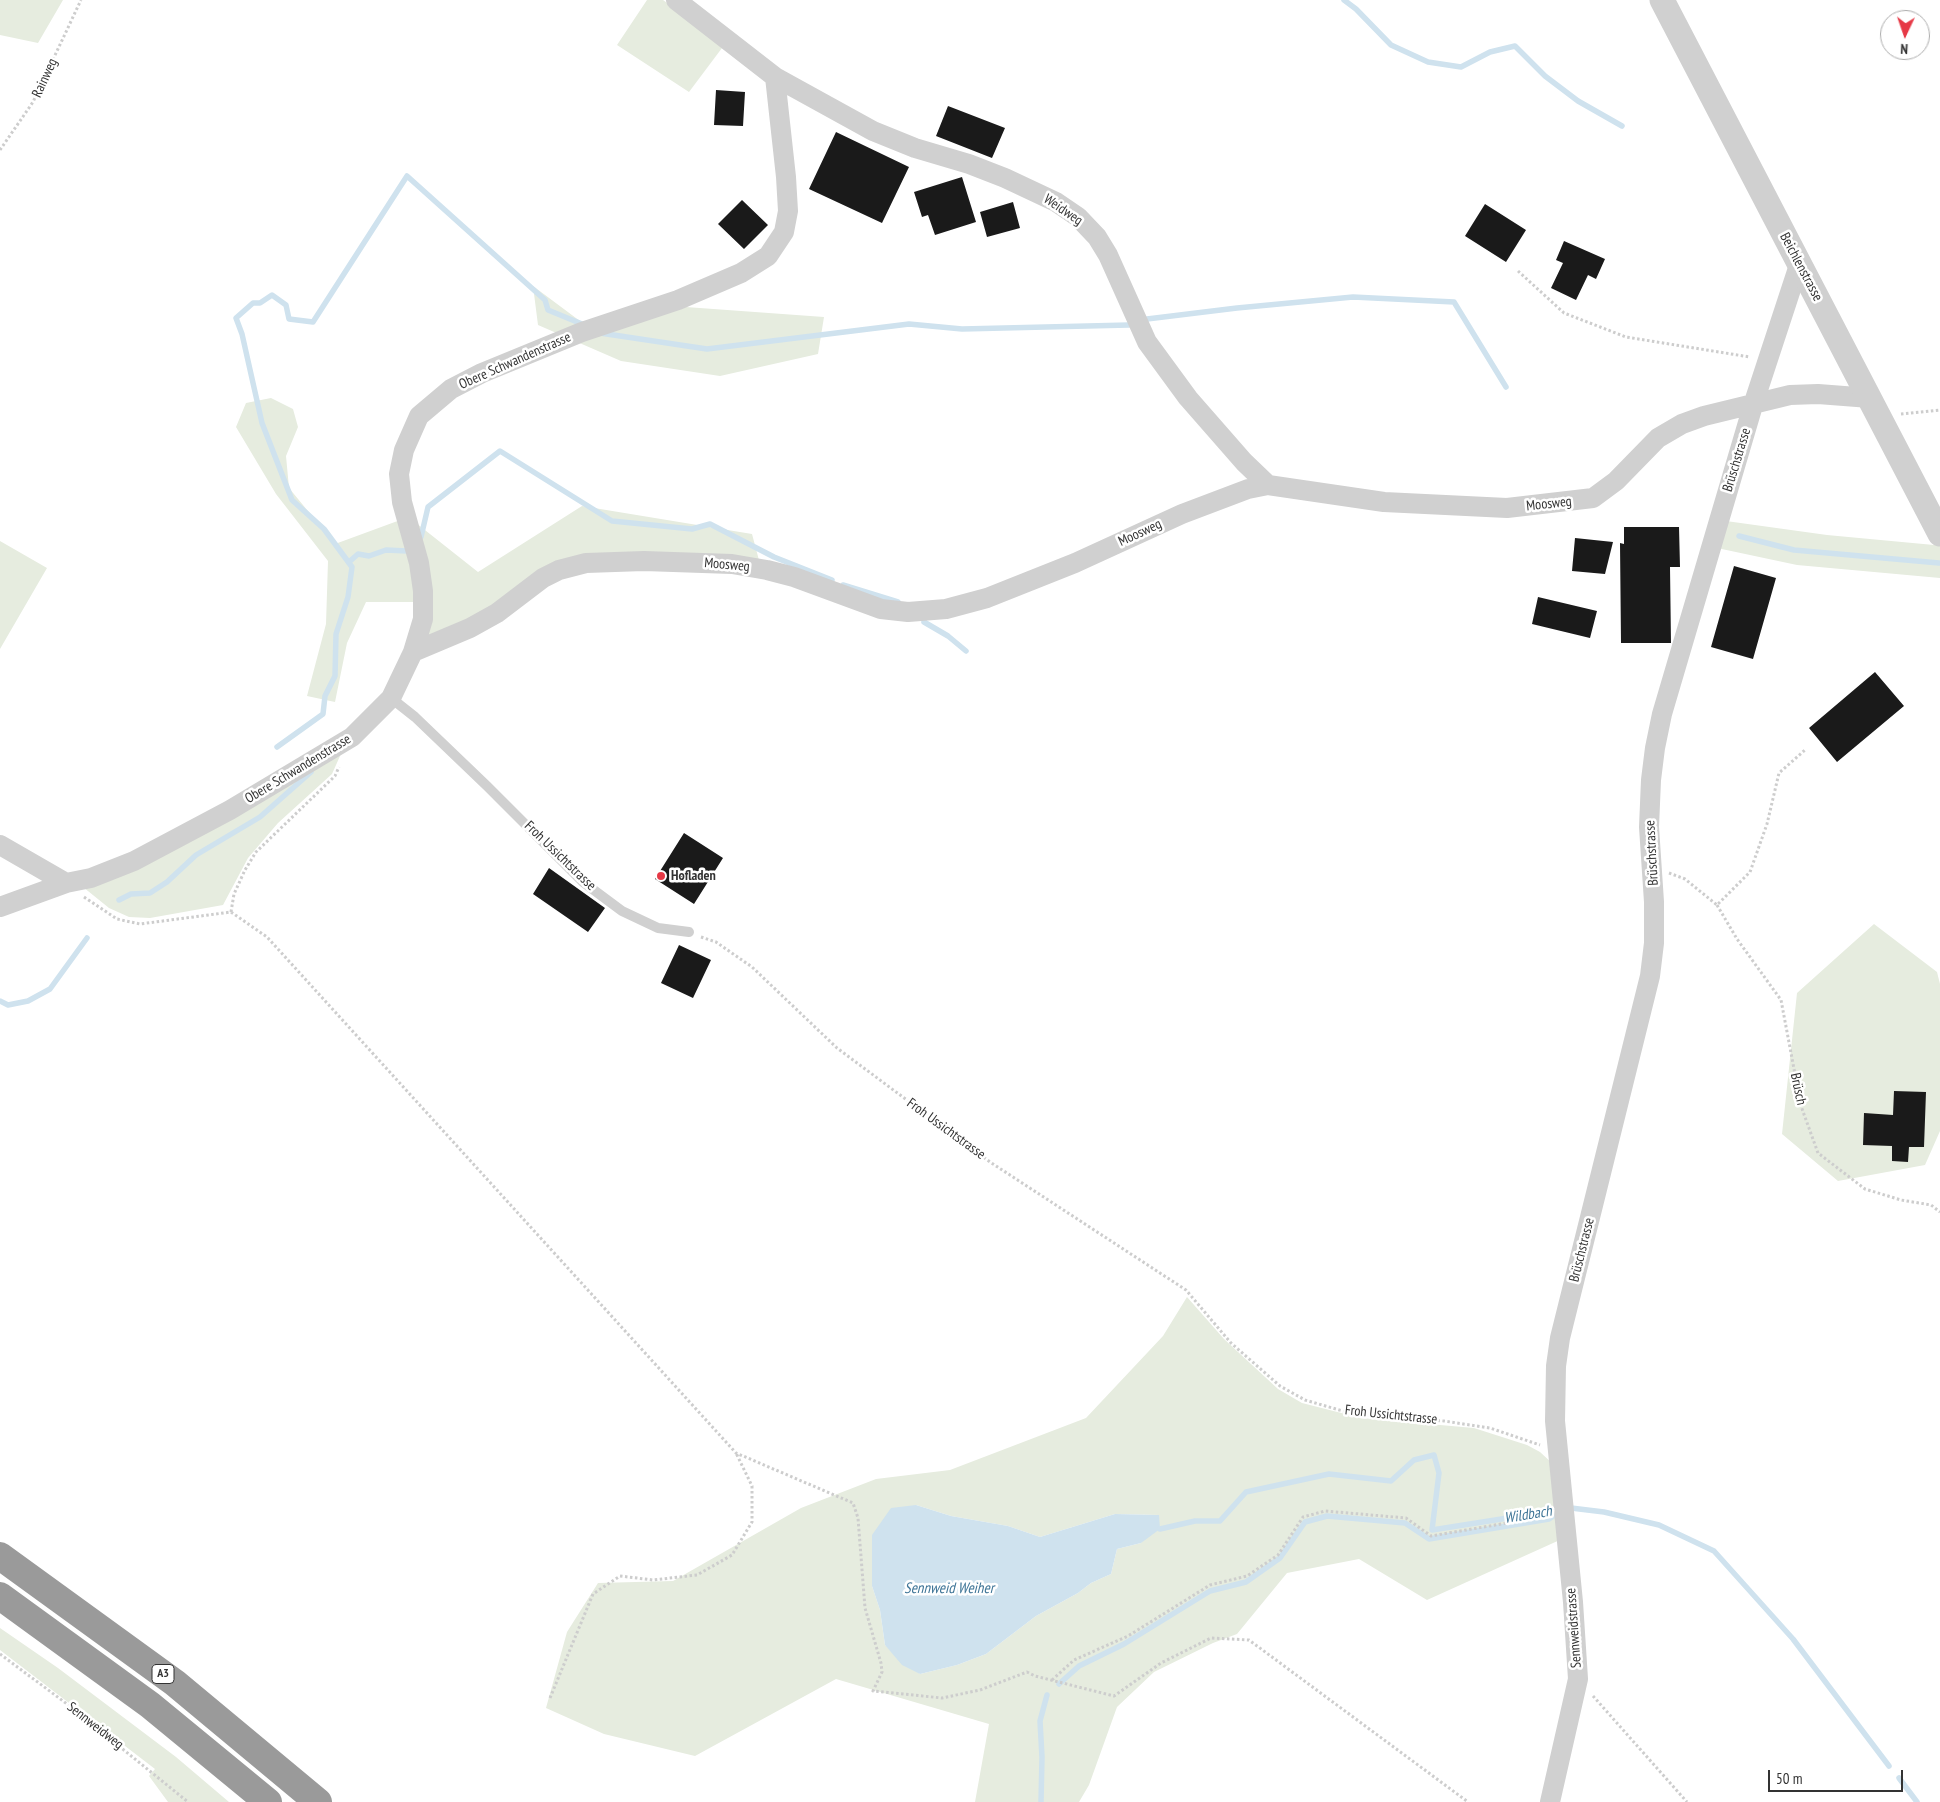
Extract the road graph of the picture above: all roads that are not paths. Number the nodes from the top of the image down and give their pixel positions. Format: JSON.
{"nodes":[{"id":1,"x":676,"y":0,"type":"edge"},
{"id":2,"x":1662,"y":0,"type":"edge"},
{"id":3,"x":775,"y":77,"type":"junction"},
{"id":4,"x":1799,"y":265,"type":"junction"},
{"id":5,"x":1754,"y":402,"type":"junction"},
{"id":6,"x":1874,"y":407,"type":"junction"},
{"id":7,"x":1268,"y":485,"type":"junction"},
{"id":8,"x":1940,"y":534,"type":"edge"},
{"id":9,"x":413,"y":652,"type":"junction"},
{"id":10,"x":391,"y":698,"type":"junction"},
{"id":11,"x":0,"y":845,"type":"edge"},
{"id":12,"x":66,"y":884,"type":"junction"},
{"id":13,"x":0,"y":907,"type":"edge"},
{"id":14,"x":689,"y":932,"type":"road end"},
{"id":15,"x":1558,"y":1451,"type":"joint"},
{"id":16,"x":0,"y":1556,"type":"edge"},
{"id":17,"x":0,"y":1596,"type":"edge"},
{"id":18,"x":268,"y":1802,"type":"edge"},
{"id":19,"x":318,"y":1802,"type":"edge"},
{"id":20,"x":1550,"y":1802,"type":"edge"}],
"edges":[{"from":1,"to":3,"type":"street"},
{"from":2,"to":4,"type":"street","name":"Beichlenstrasse"},
{"from":3,"to":7,"type":"street","name":"Weidweg"},
{"from":3,"to":9,"type":"street","name":"Obere Schwandenstrasse"},
{"from":4,"to":5,"type":"street","name":"Brüschstrasse"},
{"from":4,"to":6,"type":"street","name":"Beichlenstrasse"},
{"from":5,"to":6,"type":"street","name":"Moosweg"},
{"from":5,"to":7,"type":"street","name":"Moosweg"},
{"from":5,"to":15,"type":"street","name":"Brüschstrasse"},
{"from":6,"to":8,"type":"street","name":"Beichlenstrasse"},
{"from":7,"to":9,"type":"street","name":"Moosweg"},
{"from":9,"to":10,"type":"street","name":"Obere Schwandenstrasse"},
{"from":10,"to":12,"type":"street","name":"Obere Schwandenstrasse"},
{"from":10,"to":14,"type":"lane","name":"Froh Ussichtstrasse"},
{"from":11,"to":12,"type":"street"},
{"from":12,"to":13,"type":"street","name":"Obere Schwandenstrasse"},
{"from":15,"to":20,"type":"street","name":"Sennweidstrasse"},
{"from":16,"to":19,"type":"highway","number":"A3"},
{"from":17,"to":18,"type":"highway","number":"A3"}]}
